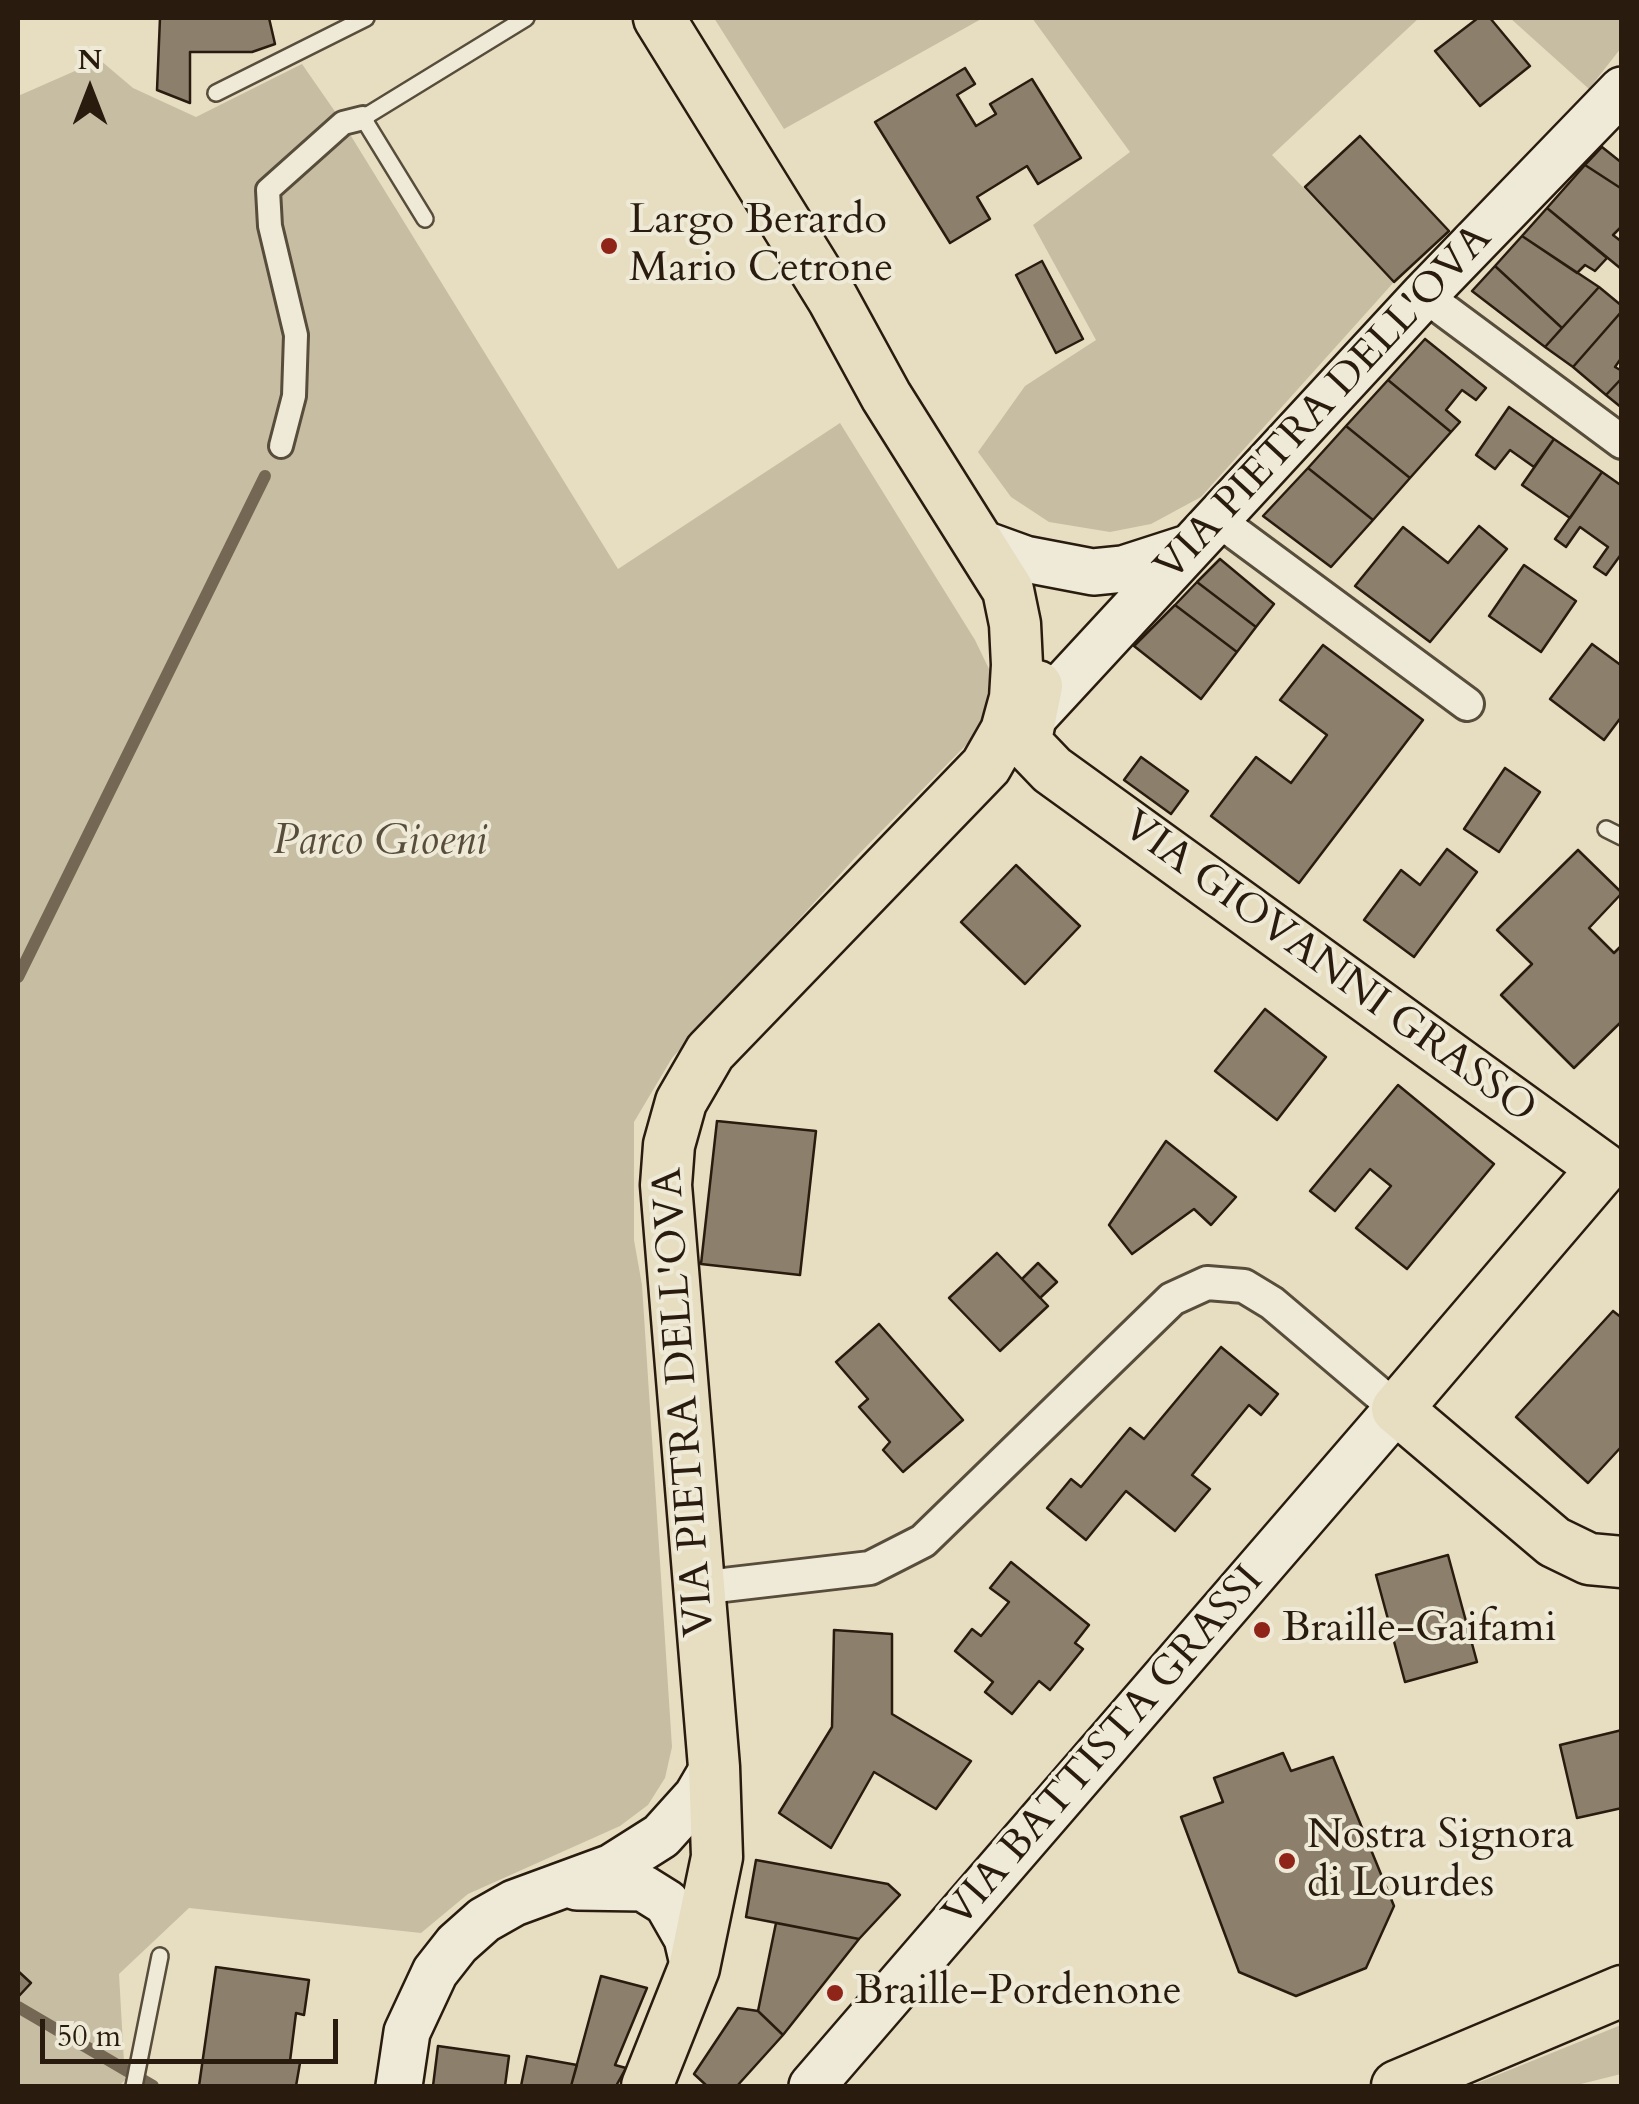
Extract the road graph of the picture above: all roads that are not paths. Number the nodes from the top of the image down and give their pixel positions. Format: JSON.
{"nodes":[{"id":1,"x":366,"y":18,"type":"edge"},
{"id":2,"x":526,"y":18,"type":"edge"},
{"id":3,"x":659,"y":18,"type":"edge"},
{"id":4,"x":1622,"y":90,"type":"edge"},
{"id":5,"x":216,"y":93,"type":"dead end"},
{"id":6,"x":363,"y":118,"type":"junction"},
{"id":7,"x":425,"y":219,"type":"dead end"},
{"id":8,"x":1424,"y":294,"type":"junction"},
{"id":9,"x":1622,"y":442,"type":"edge"},
{"id":10,"x":281,"y":446,"type":"dead end"},
{"id":11,"x":1206,"y":533,"type":"junction"},
{"id":12,"x":995,"y":548,"type":"junction"},
{"id":13,"x":1467,"y":704,"type":"dead end"},
{"id":14,"x":1031,"y":720,"type":"junction"},
{"id":15,"x":986,"y":766,"type":"junction"},
{"id":16,"x":1052,"y":770,"type":"junction"},
{"id":17,"x":1612,"y":1158,"type":"edge"},
{"id":18,"x":1397,"y":1409,"type":"junction"},
{"id":19,"x":1622,"y":1562,"type":"edge"},
{"id":20,"x":698,"y":1588,"type":"junction"},
{"id":21,"x":714,"y":1767,"type":"junction"},
{"id":22,"x":550,"y":1887,"type":"junction"},
{"id":23,"x":160,"y":1956,"type":"dead end"},
{"id":24,"x":694,"y":1968,"type":"junction"},
{"id":25,"x":1616,"y":1994,"type":"edge"},
{"id":26,"x":134,"y":2086,"type":"edge"},
{"id":27,"x":399,"y":2086,"type":"edge"},
{"id":28,"x":647,"y":2086,"type":"edge"},
{"id":29,"x":812,"y":2086,"type":"edge"},
{"id":30,"x":1396,"y":2086,"type":"edge"}],
"edges":[{"from":1,"to":5,"type":"lane"},
{"from":2,"to":6,"type":"lane"},
{"from":3,"to":12,"type":"main road"},
{"from":4,"to":8,"type":"main road","name":"VIA PIETRA DELL'OVA"},
{"from":6,"to":7,"type":"lane"},
{"from":6,"to":10,"type":"street"},
{"from":8,"to":9,"type":"street"},
{"from":8,"to":11,"type":"main road","name":"VIA PIETRA DELL'OVA"},
{"from":11,"to":12,"type":"main road"},
{"from":11,"to":13,"type":"street"},
{"from":11,"to":14,"type":"main road","name":"VIA PIETRA DELL'OVA"},
{"from":12,"to":14,"type":"main road"},
{"from":12,"to":15,"type":"main road","name":"VIA PIETRA DELL'OVA"},
{"from":14,"to":16,"type":"main road"},
{"from":15,"to":16,"type":"main road"},
{"from":15,"to":20,"type":"main road","name":"VIA PIETRA DELL'OVA"},
{"from":16,"to":17,"type":"main road","name":"VIA GIOVANNI GRASSO"},
{"from":17,"to":18,"type":"main road"},
{"from":18,"to":19,"type":"main road"},
{"from":18,"to":20,"type":"street"},
{"from":18,"to":29,"type":"main road","name":"VIA BATTISTA GRASSI"},
{"from":20,"to":21,"type":"main road","name":"VIA PIETRA DELL'OVA"},
{"from":21,"to":22,"type":"main road"},
{"from":21,"to":24,"type":"main road","name":"VIA PIETRA DELL'OVA"},
{"from":22,"to":24,"type":"main road"},
{"from":22,"to":27,"type":"main road"},
{"from":23,"to":26,"type":"lane"},
{"from":24,"to":28,"type":"main road","name":"VIA PIETRA DELL'OVA"},
{"from":25,"to":30,"type":"main road"}]}
